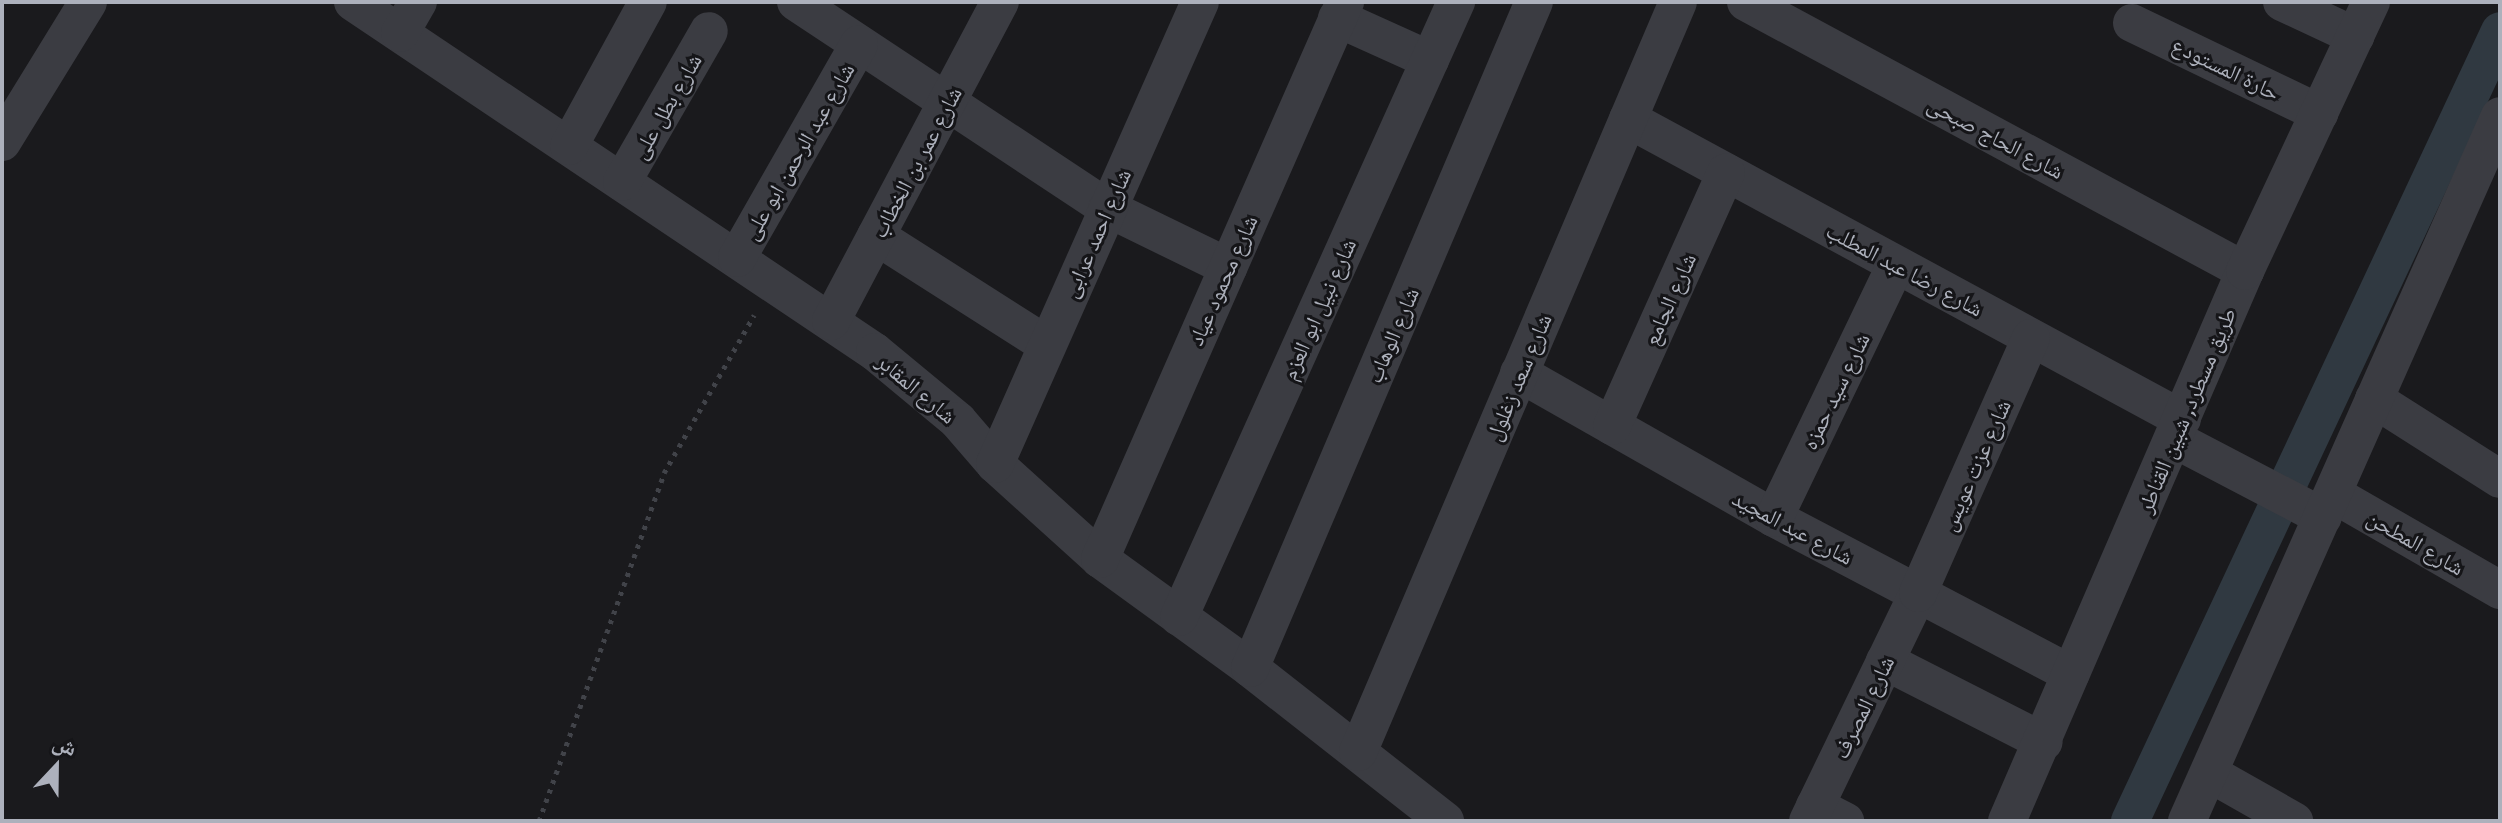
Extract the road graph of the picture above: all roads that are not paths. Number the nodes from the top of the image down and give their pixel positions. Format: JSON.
{"nodes":[{"id":1,"x":353,"y":2,"type":"edge"},
{"id":2,"x":648,"y":2,"type":"edge"},
{"id":3,"x":796,"y":2,"type":"edge"},
{"id":4,"x":1000,"y":2,"type":"edge"},
{"id":5,"x":1200,"y":2,"type":"edge"},
{"id":6,"x":1456,"y":2,"type":"edge"},
{"id":7,"x":1534,"y":2,"type":"edge"},
{"id":8,"x":1678,"y":2,"type":"edge"},
{"id":9,"x":1746,"y":2,"type":"edge"},
{"id":10,"x":2282,"y":2,"type":"edge"},
{"id":11,"x":2371,"y":2,"type":"edge"},
{"id":12,"x":86,"y":3,"type":"edge"},
{"id":13,"x":1341,"y":10,"type":"edge"},
{"id":14,"x":409,"y":18,"type":"edge"},
{"id":15,"x":2132,"y":23,"type":"dead end"},
{"id":16,"x":709,"y":31,"type":"dead end"},
{"id":17,"x":2355,"y":36,"type":"junction"},
{"id":18,"x":859,"y":44,"type":"junction"},
{"id":19,"x":1430,"y":60,"type":"junction"},
{"id":20,"x":948,"y":103,"type":"junction"},
{"id":21,"x":2319,"y":113,"type":"junction"},
{"id":22,"x":2500,"y":116,"type":"edge"},
{"id":23,"x":1628,"y":119,"type":"junction"},
{"id":24,"x":2,"y":142,"type":"edge"},
{"id":25,"x":569,"y":146,"type":"junction"},
{"id":26,"x":1726,"y":172,"type":"junction"},
{"id":27,"x":622,"y":182,"type":"junction"},
{"id":28,"x":1107,"y":208,"type":"junction"},
{"id":29,"x":876,"y":236,"type":"junction"},
{"id":30,"x":737,"y":258,"type":"junction"},
{"id":31,"x":1896,"y":265,"type":"junction"},
{"id":32,"x":1228,"y":267,"type":"junction"},
{"id":33,"x":2245,"y":271,"type":"junction"},
{"id":34,"x":831,"y":321,"type":"junction"},
{"id":35,"x":2031,"y":338,"type":"junction"},
{"id":36,"x":1047,"y":345,"type":"junction"},
{"id":37,"x":1519,"y":373,"type":"junction"},
{"id":38,"x":2374,"y":399,"type":"junction"},
{"id":39,"x":1612,"y":426,"type":"junction"},
{"id":40,"x":2184,"y":436,"type":"junction"},
{"id":41,"x":995,"y":464,"type":"junction"},
{"id":42,"x":2500,"y":479,"type":"edge"},
{"id":43,"x":2318,"y":505,"type":"junction"},
{"id":44,"x":1774,"y":518,"type":"junction"},
{"id":45,"x":1100,"y":559,"type":"junction"},
{"id":46,"x":2500,"y":590,"type":"edge"},
{"id":47,"x":1918,"y":593,"type":"junction"},
{"id":48,"x":1179,"y":617,"type":"junction"},
{"id":49,"x":1885,"y":661,"type":"junction"},
{"id":50,"x":1250,"y":668,"type":"junction"},
{"id":51,"x":2071,"y":674,"type":"junction"},
{"id":52,"x":2044,"y":742,"type":"junction"},
{"id":53,"x":1358,"y":752,"type":"junction"},
{"id":54,"x":2209,"y":773,"type":"junction"},
{"id":55,"x":1823,"y":816,"type":"edge"},
{"id":56,"x":1445,"y":821,"type":"edge"},
{"id":57,"x":2007,"y":821,"type":"edge"},
{"id":58,"x":2187,"y":821,"type":"edge"},
{"id":59,"x":2294,"y":821,"type":"edge"}],
"edges":[{"from":1,"to":14,"type":"street","name":"شارع المقابر"},
{"from":2,"to":25,"type":"street"},
{"from":3,"to":18,"type":"street"},
{"from":4,"to":20,"type":"street","name":"شارع عمر بن الخطاب"},
{"from":5,"to":28,"type":"street","name":"شارع احمد عرابى"},
{"from":6,"to":19,"type":"street","name":"شارع نبيل ابو العزم"},
{"from":7,"to":50,"type":"street","name":"شارع الوهاب"},
{"from":8,"to":23,"type":"street","name":"شارع سعد زغلول"},
{"from":9,"to":33,"type":"street","name":"شارع الحاج صبحى"},
{"from":10,"to":17,"type":"street"},
{"from":11,"to":17,"type":"street","name":"طريق مسطرد, شبين القناطر"},
{"from":12,"to":24,"type":"street"},
{"from":13,"to":19,"type":"street"},
{"from":13,"to":32,"type":"street","name":"شارع محمود عياد"},
{"from":14,"to":25,"type":"street","name":"شارع المقابر"},
{"from":15,"to":21,"type":"street","name":"حارة المستودع"},
{"from":16,"to":27,"type":"street","name":"شارع بطل على"},
{"from":17,"to":21,"type":"street","name":"طريق مسطرد, شبين القناطر"},
{"from":18,"to":20,"type":"street"},
{"from":18,"to":30,"type":"street","name":"شارع عبد الرحمن ابو على"},
{"from":19,"to":48,"type":"street","name":"شارع نبيل ابو العزم"},
{"from":20,"to":28,"type":"street"},
{"from":20,"to":29,"type":"street","name":"شارع عمر بن الخطاب"},
{"from":21,"to":33,"type":"street","name":"طريق مسطرد, شبين القناطر"},
{"from":22,"to":38,"type":"street"},
{"from":23,"to":26,"type":"street","name":"شارع رضا عبد المطلب"},
{"from":23,"to":37,"type":"street","name":"شارع سعد زغلول"},
{"from":25,"to":27,"type":"street","name":"شارع المقابر"},
{"from":26,"to":31,"type":"street","name":"شارع رضا عبد المطلب"},
{"from":26,"to":39,"type":"street","name":"شارع الجامع"},
{"from":27,"to":30,"type":"street","name":"شارع المقابر"},
{"from":28,"to":32,"type":"street"},
{"from":28,"to":36,"type":"street","name":"شارع احمد عرابى"},
{"from":29,"to":34,"type":"street","name":"شارع عمر بن الخطاب"},
{"from":29,"to":36,"type":"street"},
{"from":30,"to":34,"type":"street","name":"شارع المقابر"},
{"from":31,"to":35,"type":"street","name":"شارع رضا عبد المطلب"},
{"from":31,"to":44,"type":"street","name":"شارع سيد حمزه"},
{"from":32,"to":45,"type":"street","name":"شارع محمود عياد"},
{"from":33,"to":40,"type":"street","name":"طريق مسطرد, شبين القناطر"},
{"from":34,"to":41,"type":"street","name":"شارع المقابر"},
{"from":35,"to":40,"type":"street","name":"شارع رضا عبد المطلب"},
{"from":35,"to":47,"type":"street","name":"شارع عزت عويس"},
{"from":36,"to":41,"type":"street","name":"شارع احمد عرابى"},
{"from":37,"to":39,"type":"street","name":"شارع عبد المجيد"},
{"from":37,"to":53,"type":"street","name":"شارع سعد زغلول"},
{"from":38,"to":42,"type":"street"},
{"from":38,"to":43,"type":"street"},
{"from":39,"to":44,"type":"street","name":"شارع عبد المجيد"},
{"from":40,"to":43,"type":"street","name":"شارع المطحن"},
{"from":40,"to":51,"type":"street","name":"طريق مسطرد, شبين القناطر"},
{"from":41,"to":45,"type":"street","name":"شارع المقابر"},
{"from":43,"to":46,"type":"street","name":"شارع المطحن"},
{"from":43,"to":54,"type":"street"},
{"from":44,"to":47,"type":"street","name":"شارع عبد المجيد"},
{"from":45,"to":48,"type":"street","name":"شارع المقابر"},
{"from":47,"to":49,"type":"street","name":"شارع المصرف"},
{"from":47,"to":51,"type":"street","name":"شارع عبد المجيد"},
{"from":48,"to":50,"type":"street","name":"شارع المقابر"},
{"from":49,"to":52,"type":"street"},
{"from":49,"to":55,"type":"street","name":"شارع المصرف"},
{"from":50,"to":53,"type":"street","name":"شارع المقابر"},
{"from":51,"to":52,"type":"street","name":"طريق مسطرد, شبين القناطر"},
{"from":52,"to":57,"type":"street","name":"طريق مسطرد, شبين القناطر"},
{"from":53,"to":56,"type":"street","name":"شارع المقابر"},
{"from":54,"to":58,"type":"street"},
{"from":54,"to":59,"type":"street"}]}
